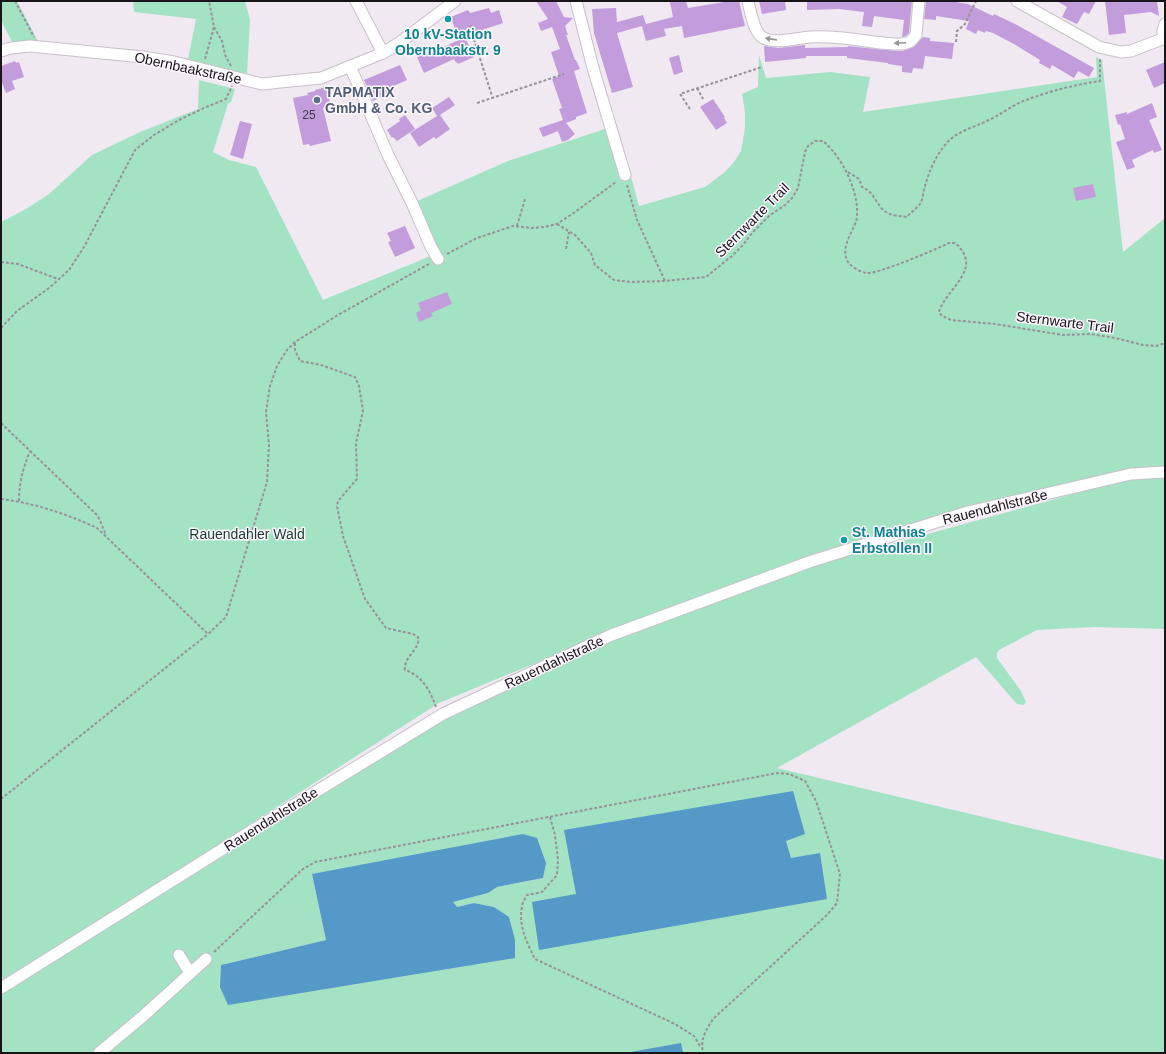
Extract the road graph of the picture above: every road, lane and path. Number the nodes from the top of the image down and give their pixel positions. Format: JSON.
{"nodes":[{"id":1,"x":15,"y":1,"type":"edge"},
{"id":2,"x":209,"y":1,"type":"edge"},
{"id":3,"x":356,"y":1,"type":"edge"},
{"id":4,"x":455,"y":1,"type":"edge"},
{"id":5,"x":576,"y":1,"type":"edge"},
{"id":6,"x":748,"y":1,"type":"edge"},
{"id":7,"x":919,"y":1,"type":"edge"},
{"id":8,"x":976,"y":1,"type":"edge"},
{"id":9,"x":1017,"y":1,"type":"edge"},
{"id":10,"x":1165,"y":24,"type":"edge"},
{"id":11,"x":472,"y":26,"type":"dead end"},
{"id":12,"x":214,"y":27,"type":"junction"},
{"id":13,"x":1165,"y":39,"type":"edge"},
{"id":14,"x":956,"y":42,"type":"dead end"},
{"id":15,"x":39,"y":46,"type":"junction"},
{"id":16,"x":1100,"y":47,"type":"junction"},
{"id":17,"x":1,"y":51,"type":"edge"},
{"id":18,"x":383,"y":53,"type":"junction"},
{"id":19,"x":350,"y":66,"type":"junction"},
{"id":20,"x":762,"y":67,"type":"dead end"},
{"id":21,"x":203,"y":70,"type":"junction"},
{"id":22,"x":564,"y":74,"type":"dead end"},
{"id":23,"x":235,"y":78,"type":"junction"},
{"id":24,"x":697,"y":88,"type":"junction"},
{"id":25,"x":492,"y":97,"type":"junction"},
{"id":26,"x":703,"y":99,"type":"dead end"},
{"id":27,"x":476,"y":103,"type":"dead end"},
{"id":28,"x":690,"y":109,"type":"dead end"},
{"id":29,"x":847,"y":172,"type":"junction"},
{"id":30,"x":625,"y":175,"type":"junction"},
{"id":31,"x":526,"y":199,"type":"dead end"},
{"id":32,"x":557,"y":224,"type":"junction"},
{"id":33,"x":517,"y":226,"type":"junction"},
{"id":34,"x":569,"y":232,"type":"junction"},
{"id":35,"x":566,"y":249,"type":"dead end"},
{"id":36,"x":438,"y":259,"type":"junction"},
{"id":37,"x":1,"y":262,"type":"edge"},
{"id":38,"x":58,"y":279,"type":"junction"},
{"id":39,"x":665,"y":281,"type":"junction"},
{"id":40,"x":1,"y":328,"type":"edge"},
{"id":41,"x":295,"y":342,"type":"junction"},
{"id":42,"x":1165,"y":343,"type":"edge"},
{"id":43,"x":1,"y":423,"type":"edge"},
{"id":44,"x":30,"y":451,"type":"junction"},
{"id":45,"x":1165,"y":472,"type":"edge"},
{"id":46,"x":1,"y":499,"type":"edge"},
{"id":47,"x":19,"y":501,"type":"junction"},
{"id":48,"x":107,"y":536,"type":"junction"},
{"id":49,"x":208,"y":634,"type":"junction"},
{"id":50,"x":440,"y":716,"type":"junction"},
{"id":51,"x":1,"y":799,"type":"edge"},
{"id":52,"x":550,"y":817,"type":"junction"},
{"id":53,"x":179,"y":955,"type":"dead end"},
{"id":54,"x":206,"y":959,"type":"joint"},
{"id":55,"x":190,"y":973,"type":"junction"},
{"id":56,"x":1,"y":988,"type":"edge"},
{"id":57,"x":702,"y":1048,"type":"junction"},
{"id":58,"x":99,"y":1053,"type":"edge"},
{"id":59,"x":703,"y":1053,"type":"edge"}],
"edges":[{"from":1,"to":15,"type":"path"},
{"from":2,"to":12,"type":"path"},
{"from":3,"to":18,"type":"street"},
{"from":4,"to":18,"type":"street","name":"Obernbaakstraße"},
{"from":5,"to":30,"type":"street"},
{"from":7,"to":6,"type":"street","one_way":true},
{"from":8,"to":14,"type":"path"},
{"from":9,"to":16,"type":"street"},
{"from":10,"to":13,"type":"street"},
{"from":11,"to":25,"type":"path"},
{"from":12,"to":21,"type":"path"},
{"from":12,"to":23,"type":"path"},
{"from":13,"to":16,"type":"street"},
{"from":15,"to":17,"type":"street","name":"Obernbaakstraße"},
{"from":15,"to":21,"type":"street","name":"Obernbaakstraße"},
{"from":16,"to":29,"type":"path"},
{"from":18,"to":19,"type":"street","name":"Obernbaakstraße"},
{"from":19,"to":23,"type":"street","name":"Obernbaakstraße"},
{"from":19,"to":36,"type":"street"},
{"from":20,"to":24,"type":"path"},
{"from":21,"to":23,"type":"street","name":"Obernbaakstraße"},
{"from":22,"to":25,"type":"path"},
{"from":23,"to":38,"type":"path"},
{"from":24,"to":26,"type":"path"},
{"from":24,"to":28,"type":"path"},
{"from":25,"to":27,"type":"path"},
{"from":29,"to":39,"type":"path","name":"Sternwarte Trail"},
{"from":29,"to":42,"type":"path","name":"Sternwarte Trail"},
{"from":30,"to":32,"type":"path"},
{"from":30,"to":39,"type":"path"},
{"from":31,"to":33,"type":"path"},
{"from":32,"to":33,"type":"path"},
{"from":32,"to":34,"type":"path","name":"Sternwarte Trail"},
{"from":33,"to":36,"type":"path"},
{"from":34,"to":35,"type":"path"},
{"from":34,"to":39,"type":"path","name":"Sternwarte Trail"},
{"from":36,"to":41,"type":"path"},
{"from":37,"to":38,"type":"path"},
{"from":38,"to":40,"type":"path"},
{"from":41,"to":49,"type":"path"},
{"from":41,"to":50,"type":"path"},
{"from":43,"to":44,"type":"path"},
{"from":44,"to":47,"type":"path"},
{"from":44,"to":48,"type":"path"},
{"from":45,"to":50,"type":"street","name":"Rauendahlstraße"},
{"from":46,"to":47,"type":"path"},
{"from":47,"to":48,"type":"path"},
{"from":48,"to":49,"type":"path"},
{"from":49,"to":51,"type":"path"},
{"from":50,"to":56,"type":"street","name":"Rauendahlstraße"},
{"from":52,"to":54,"type":"path"},
{"from":52,"to":57,"type":"path"},
{"from":52,"to":57,"type":"path"},
{"from":53,"to":55,"type":"street"},
{"from":54,"to":55,"type":"street"},
{"from":55,"to":58,"type":"street"},
{"from":57,"to":59,"type":"path"}]}
